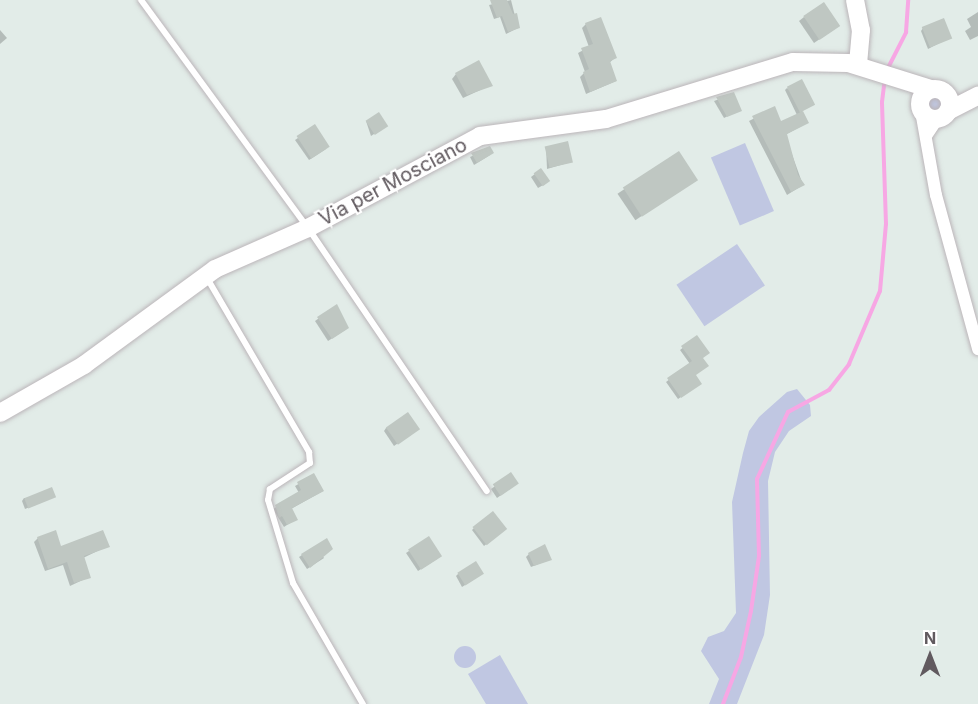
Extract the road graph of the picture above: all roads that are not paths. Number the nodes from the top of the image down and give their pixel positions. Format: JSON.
{"nodes":[{"id":1,"x":141,"y":0,"type":"edge"},
{"id":2,"x":855,"y":0,"type":"edge"},
{"id":3,"x":858,"y":65,"type":"junction"},
{"id":4,"x":899,"y":76,"type":"junction"},
{"id":5,"x":938,"y":91,"type":"junction"},
{"id":6,"x":973,"y":97,"type":"edge"},
{"id":7,"x":921,"y":108,"type":"junction"},
{"id":8,"x":943,"y":115,"type":"junction"},
{"id":9,"x":926,"y":136,"type":"junction"},
{"id":10,"x":308,"y":228,"type":"junction"},
{"id":11,"x":205,"y":275,"type":"junction"},
{"id":12,"x":978,"y":349,"type":"edge"},
{"id":13,"x":0,"y":413,"type":"edge"},
{"id":14,"x":487,"y":491,"type":"dead end"},
{"id":15,"x":363,"y":704,"type":"edge"}],
"edges":[{"from":1,"to":10,"type":"lane"},
{"from":2,"to":3,"type":"main road"},
{"from":3,"to":4,"type":"main road","name":"Via per Mosciano"},
{"from":3,"to":10,"type":"main road","name":"Via per Mosciano"},
{"from":4,"to":5,"type":"main road","name":"Via per Mosciano"},
{"from":4,"to":7,"type":"main road"},
{"from":5,"to":6,"type":"main road","name":"Via per Mosciano"},
{"from":5,"to":7,"type":"main road"},
{"from":5,"to":8,"type":"main road"},
{"from":6,"to":8,"type":"main road","name":"Via per Mosciano"},
{"from":7,"to":8,"type":"main road"},
{"from":7,"to":9,"type":"street"},
{"from":8,"to":9,"type":"street"},
{"from":9,"to":12,"type":"street"},
{"from":10,"to":11,"type":"main road","name":"Via per Mosciano"},
{"from":10,"to":14,"type":"lane"},
{"from":11,"to":13,"type":"main road","name":"Via per Mosciano"},
{"from":11,"to":15,"type":"lane"}]}
